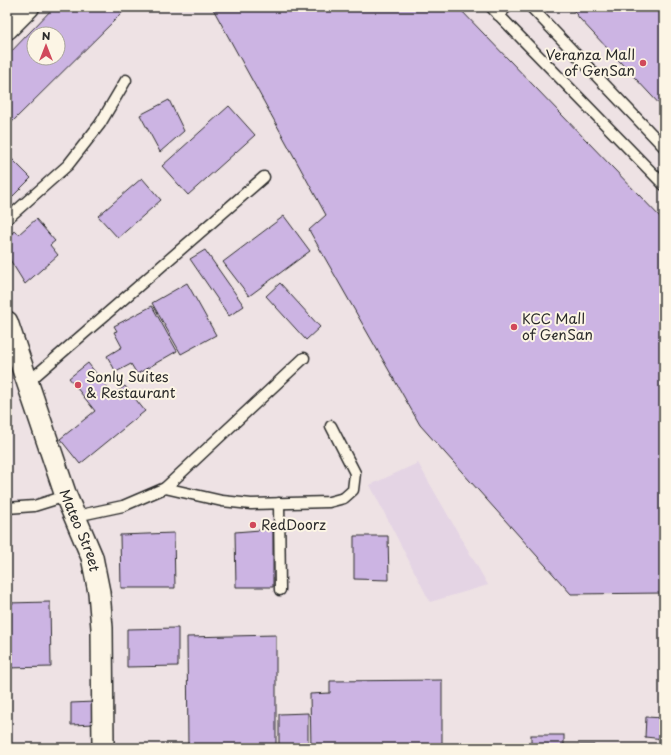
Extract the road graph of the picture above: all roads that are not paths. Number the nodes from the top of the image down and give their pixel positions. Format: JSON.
{"nodes":[{"id":1,"x":28,"y":7,"type":"edge"},
{"id":2,"x":491,"y":7,"type":"edge"},
{"id":3,"x":507,"y":7,"type":"edge"},
{"id":4,"x":531,"y":7,"type":"edge"},
{"id":5,"x":498,"y":15,"type":"junction"},
{"id":6,"x":7,"y":28,"type":"edge"},
{"id":7,"x":126,"y":80,"type":"dead end"},
{"id":8,"x":664,"y":147,"type":"edge"},
{"id":9,"x":264,"y":178,"type":"dead end"},
{"id":10,"x":664,"y":185,"type":"edge"},
{"id":11,"x":7,"y":219,"type":"edge"},
{"id":12,"x":7,"y":322,"type":"edge"},
{"id":13,"x":304,"y":358,"type":"dead end"},
{"id":14,"x":27,"y":383,"type":"junction"},
{"id":15,"x":331,"y":426,"type":"dead end"},
{"id":16,"x":165,"y":488,"type":"junction"},
{"id":17,"x":66,"y":496,"type":"junction"},
{"id":18,"x":279,"y":503,"type":"junction"},
{"id":19,"x":7,"y":508,"type":"edge"},
{"id":20,"x":76,"y":516,"type":"junction"},
{"id":21,"x":280,"y":590,"type":"dead end"},
{"id":22,"x":103,"y":748,"type":"edge"}],
"edges":[{"from":1,"to":6,"type":"main road"},
{"from":2,"to":5,"type":"lane"},
{"from":3,"to":5,"type":"lane"},
{"from":4,"to":8,"type":"lane"},
{"from":5,"to":10,"type":"lane"},
{"from":7,"to":11,"type":"lane"},
{"from":9,"to":14,"type":"lane"},
{"from":12,"to":14,"type":"street","name":"Mateo Street"},
{"from":13,"to":16,"type":"lane"},
{"from":14,"to":17,"type":"street","name":"Mateo Street"},
{"from":15,"to":18,"type":"lane"},
{"from":16,"to":18,"type":"lane"},
{"from":16,"to":20,"type":"lane"},
{"from":17,"to":19,"type":"lane"},
{"from":17,"to":20,"type":"street","name":"Mateo Street"},
{"from":18,"to":21,"type":"lane"},
{"from":20,"to":22,"type":"street","name":"Mateo Street"}]}
